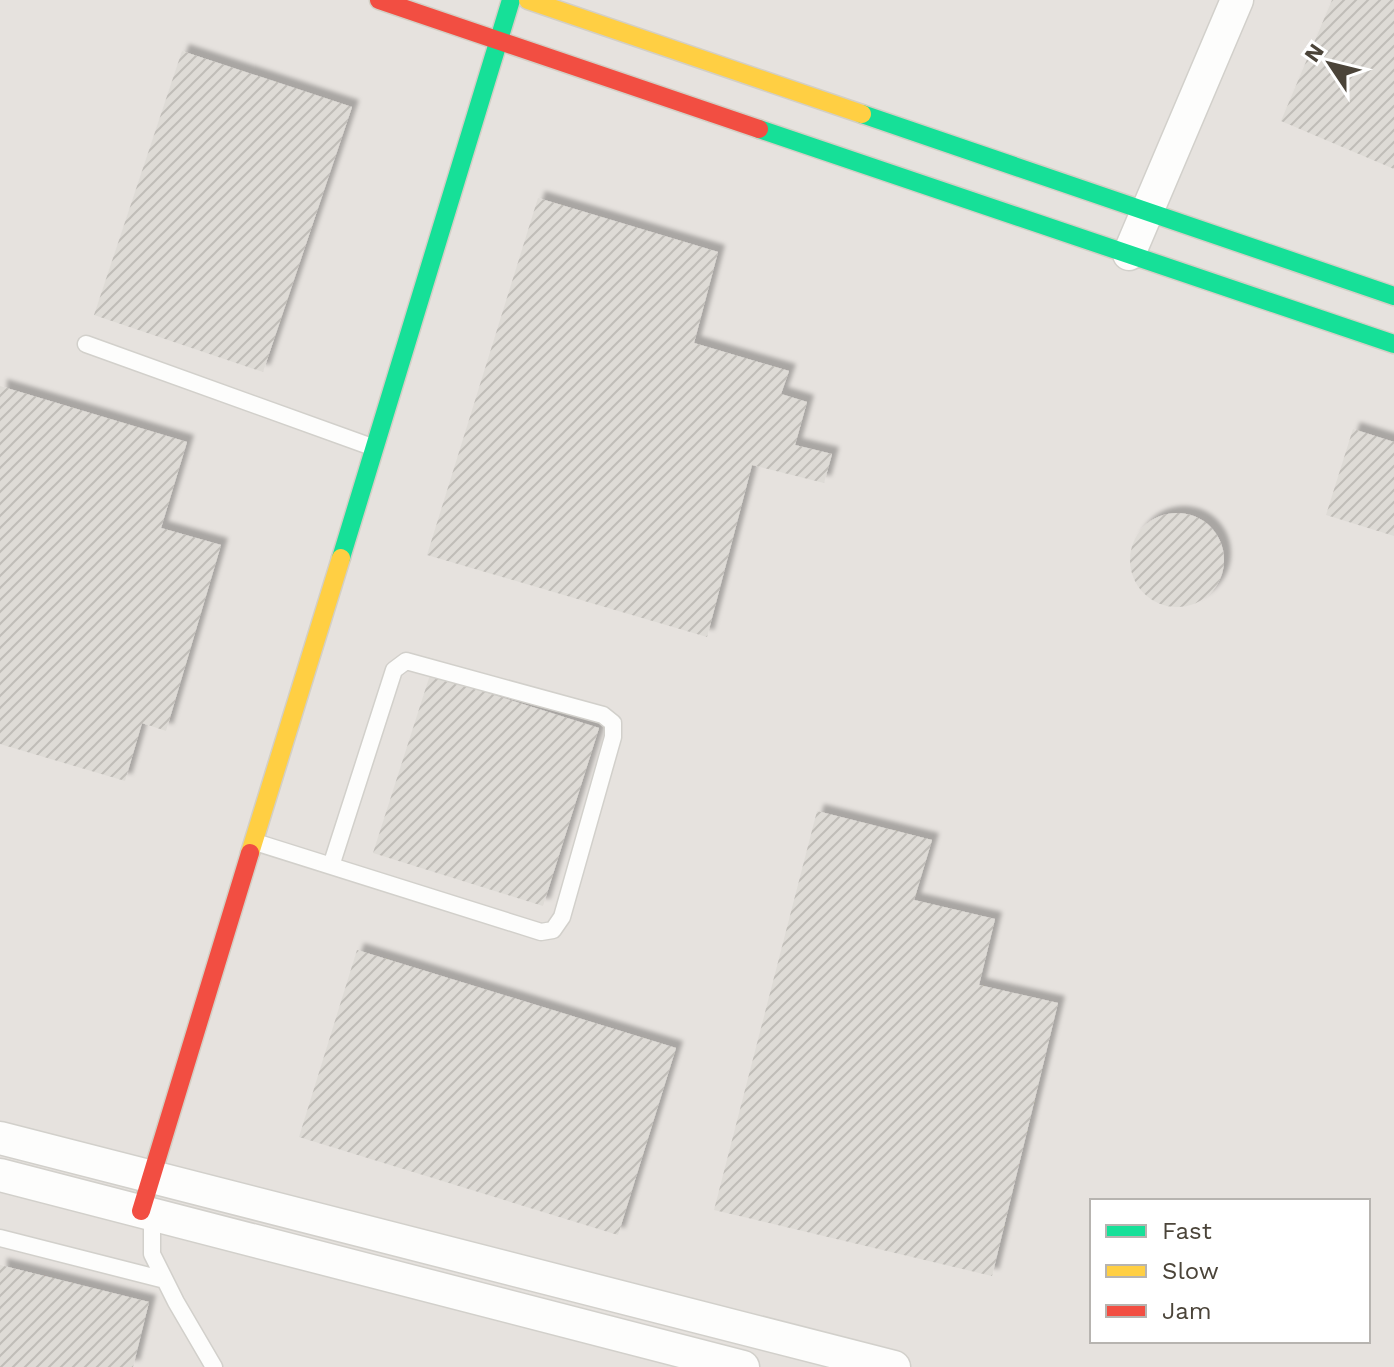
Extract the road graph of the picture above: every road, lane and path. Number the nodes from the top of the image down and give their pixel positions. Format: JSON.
{"nodes":[{"id":1,"x":379,"y":0,"type":"edge"},
{"id":2,"x":511,"y":0,"type":"edge"},
{"id":3,"x":528,"y":0,"type":"edge"},
{"id":4,"x":1237,"y":0,"type":"edge"},
{"id":5,"x":498,"y":41,"type":"junction"},
{"id":6,"x":1147,"y":211,"type":"junction"},
{"id":7,"x":1129,"y":254,"type":"junction"},
{"id":8,"x":1394,"y":296,"type":"edge"},
{"id":9,"x":86,"y":344,"type":"dead end"},
{"id":10,"x":1394,"y":344,"type":"edge"},
{"id":11,"x":374,"y":447,"type":"junction"},
{"id":12,"x":254,"y":842,"type":"junction"},
{"id":13,"x":331,"y":866,"type":"junction"},
{"id":14,"x":0,"y":1138,"type":"edge"},
{"id":15,"x":0,"y":1175,"type":"edge"},
{"id":16,"x":152,"y":1176,"type":"junction"},
{"id":17,"x":147,"y":1212,"type":"junction"},
{"id":18,"x":0,"y":1238,"type":"edge"},
{"id":19,"x":165,"y":1280,"type":"junction"},
{"id":20,"x":214,"y":1367,"type":"edge"},
{"id":21,"x":743,"y":1367,"type":"edge"},
{"id":22,"x":894,"y":1367,"type":"edge"}],
"edges":[{"from":1,"to":5,"type":"street"},
{"from":2,"to":5,"type":"street"},
{"from":3,"to":6,"type":"street"},
{"from":4,"to":6,"type":"street"},
{"from":5,"to":7,"type":"street"},
{"from":5,"to":11,"type":"street"},
{"from":6,"to":7,"type":"street"},
{"from":6,"to":8,"type":"street"},
{"from":7,"to":10,"type":"street"},
{"from":9,"to":11,"type":"lane"},
{"from":11,"to":12,"type":"street"},
{"from":12,"to":13,"type":"lane"},
{"from":12,"to":16,"type":"street"},
{"from":13,"to":13,"type":"lane"},
{"from":14,"to":16,"type":"street"},
{"from":15,"to":17,"type":"street"},
{"from":16,"to":17,"type":"street"},
{"from":16,"to":22,"type":"street"},
{"from":17,"to":19,"type":"lane"},
{"from":17,"to":21,"type":"street"},
{"from":18,"to":19,"type":"lane"},
{"from":19,"to":20,"type":"lane"}]}
